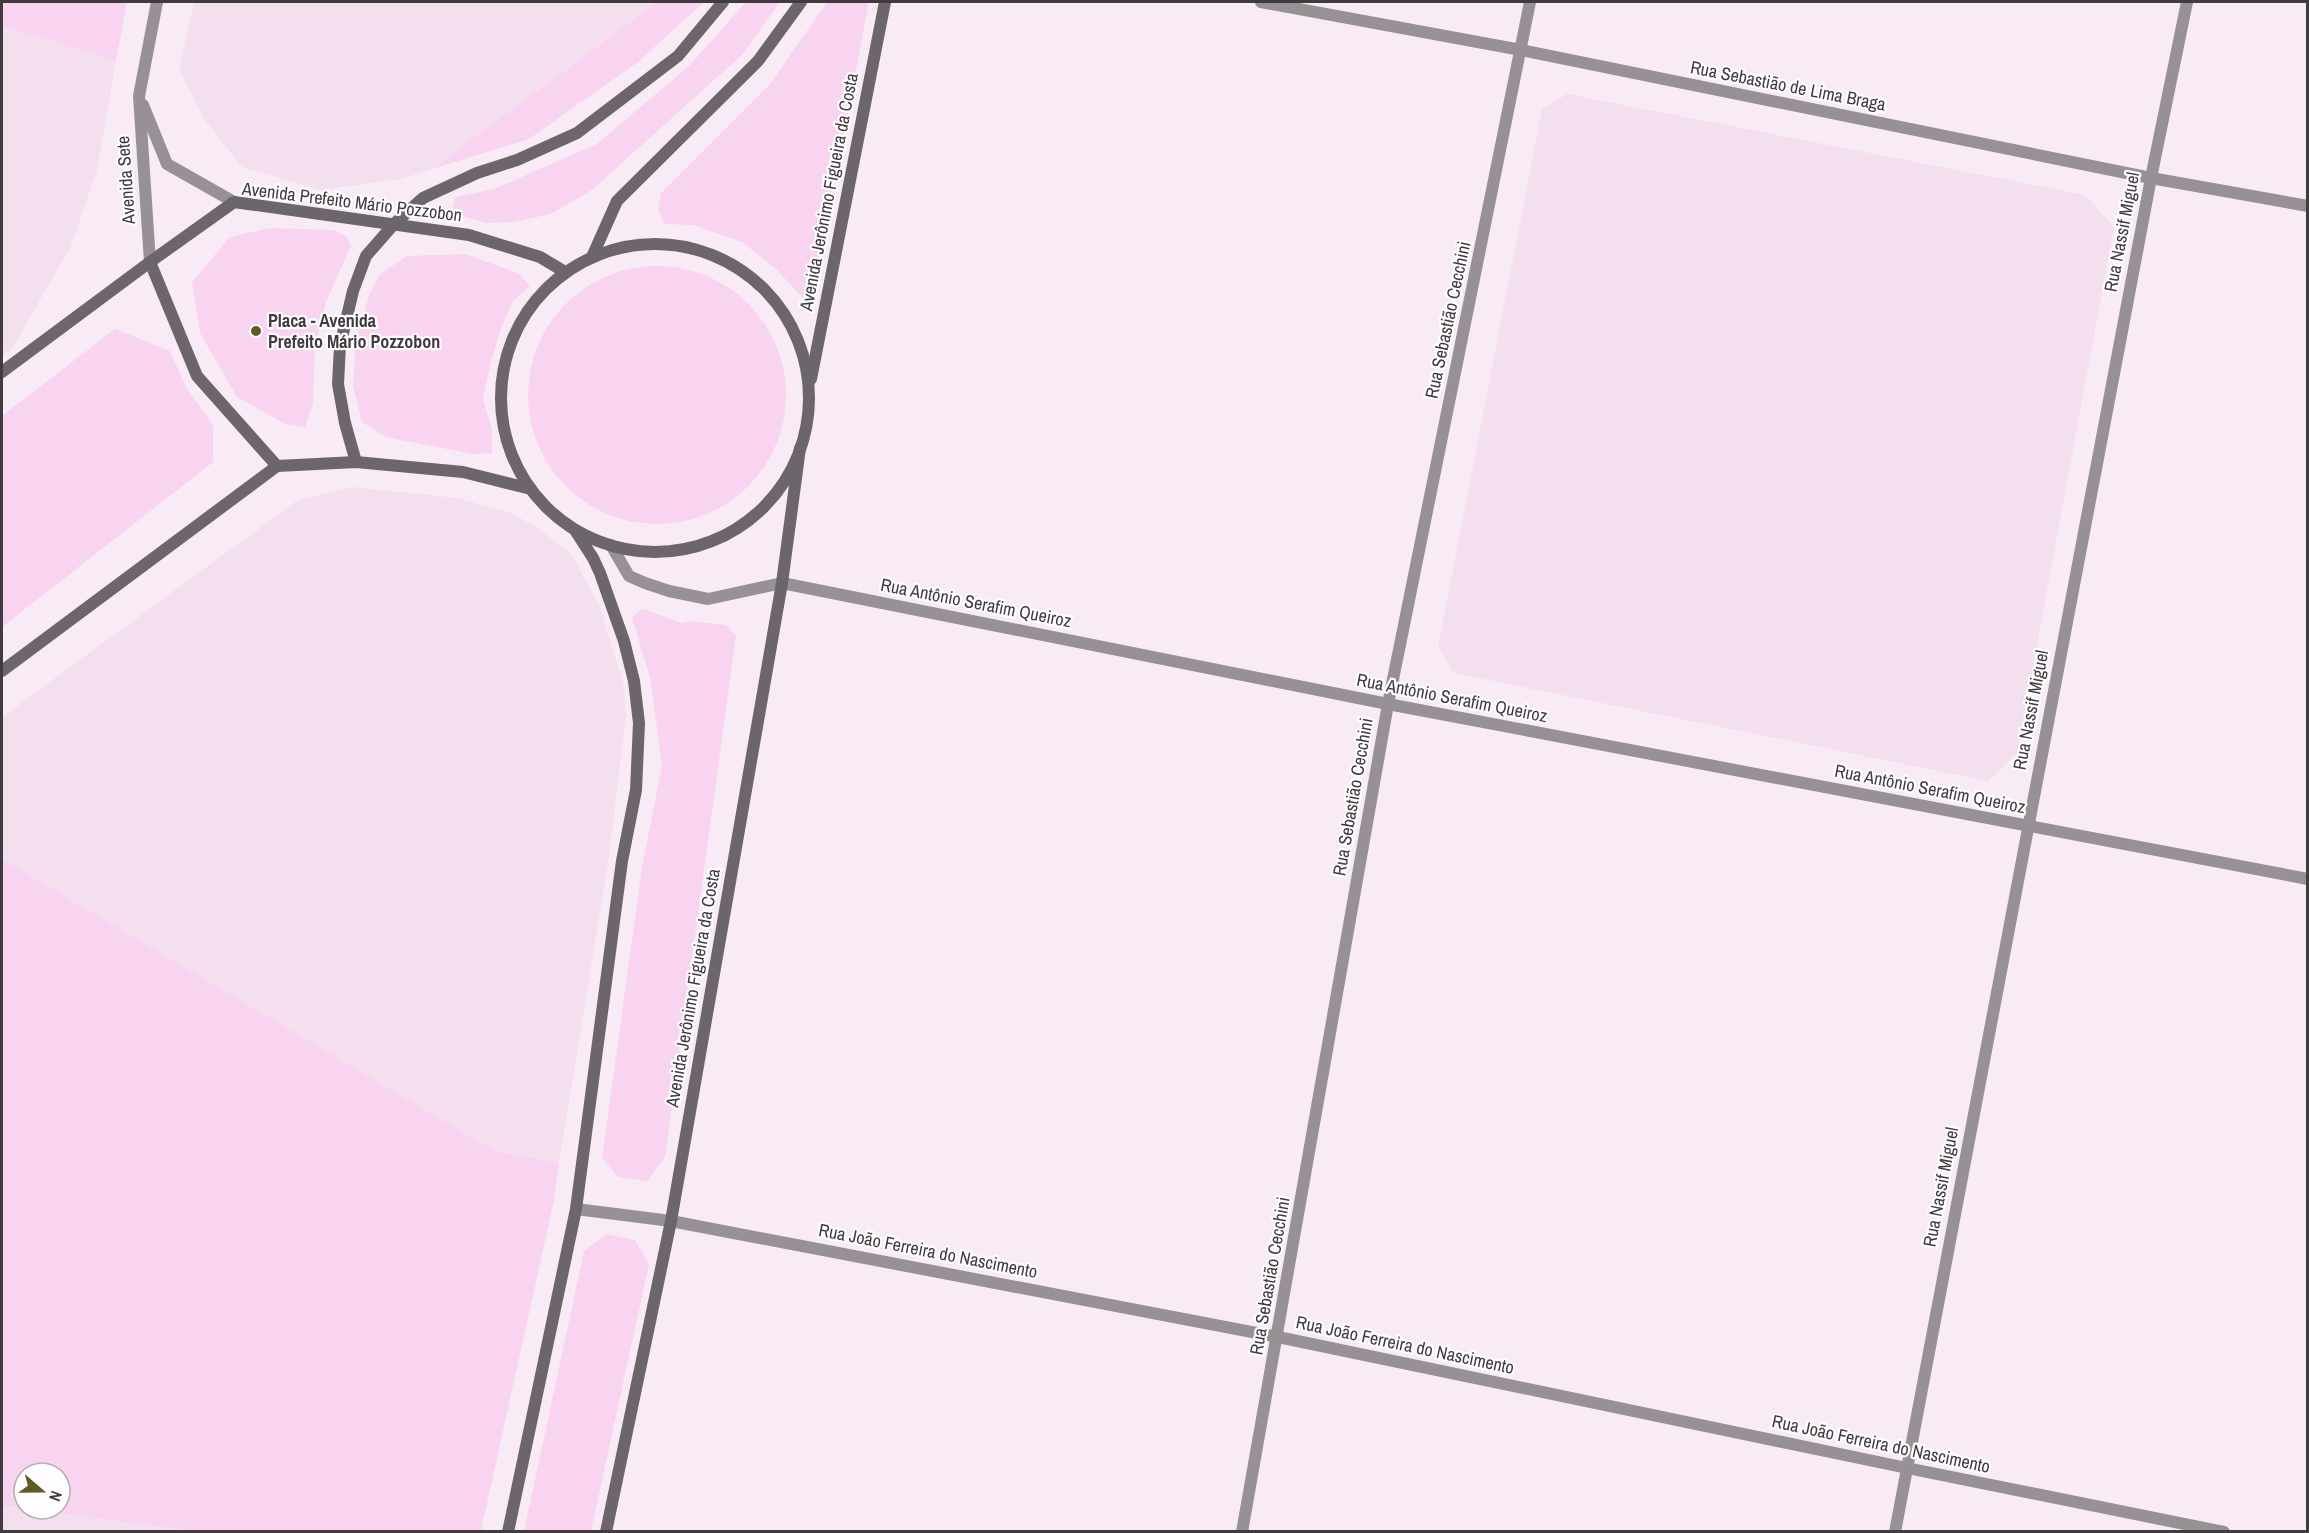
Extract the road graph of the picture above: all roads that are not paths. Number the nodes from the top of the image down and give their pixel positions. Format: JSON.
{"nodes":[{"id":1,"x":157,"y":2,"type":"edge"},
{"id":2,"x":723,"y":2,"type":"edge"},
{"id":3,"x":801,"y":2,"type":"edge"},
{"id":4,"x":885,"y":2,"type":"edge"},
{"id":5,"x":1262,"y":2,"type":"edge"},
{"id":6,"x":1530,"y":2,"type":"edge"},
{"id":7,"x":2187,"y":2,"type":"edge"},
{"id":8,"x":1521,"y":50,"type":"junction"},
{"id":9,"x":139,"y":96,"type":"junction"},
{"id":10,"x":2151,"y":178,"type":"junction"},
{"id":11,"x":234,"y":202,"type":"junction"},
{"id":12,"x":2307,"y":206,"type":"edge"},
{"id":13,"x":394,"y":224,"type":"junction"},
{"id":14,"x":592,"y":257,"type":"junction"},
{"id":15,"x":150,"y":262,"type":"junction"},
{"id":16,"x":565,"y":272,"type":"junction"},
{"id":17,"x":2,"y":372,"type":"edge"},
{"id":18,"x":808,"y":389,"type":"junction"},
{"id":19,"x":800,"y":448,"type":"junction"},
{"id":20,"x":356,"y":462,"type":"junction"},
{"id":21,"x":277,"y":466,"type":"junction"},
{"id":22,"x":531,"y":489,"type":"junction"},
{"id":23,"x":575,"y":530,"type":"junction"},
{"id":24,"x":611,"y":545,"type":"junction"},
{"id":25,"x":782,"y":583,"type":"junction"},
{"id":26,"x":2,"y":671,"type":"edge"},
{"id":27,"x":1388,"y":704,"type":"junction"},
{"id":28,"x":2027,"y":826,"type":"junction"},
{"id":29,"x":2307,"y":879,"type":"edge"},
{"id":30,"x":576,"y":1209,"type":"junction"},
{"id":31,"x":671,"y":1221,"type":"junction"},
{"id":32,"x":1278,"y":1337,"type":"junction"},
{"id":33,"x":1907,"y":1468,"type":"junction"},
{"id":34,"x":508,"y":1532,"type":"edge"},
{"id":35,"x":606,"y":1532,"type":"edge"},
{"id":36,"x":1242,"y":1532,"type":"edge"},
{"id":37,"x":1895,"y":1532,"type":"edge"},
{"id":38,"x":2224,"y":1532,"type":"edge"}],
"edges":[{"from":1,"to":9,"type":"street","name":"Avenida Sete"},
{"from":2,"to":13,"type":"main road"},
{"from":3,"to":14,"type":"main road"},
{"from":4,"to":18,"type":"main road","name":"Avenida Jerônimo Figueira da Costa"},
{"from":5,"to":8,"type":"street","name":"Rua Sebastião de Lima Braga"},
{"from":6,"to":8,"type":"street","name":"Rua Sebastião Cecchini"},
{"from":7,"to":10,"type":"street","name":"Rua Nassif Miguel"},
{"from":8,"to":10,"type":"street","name":"Rua Sebastião de Lima Braga"},
{"from":8,"to":27,"type":"street","name":"Rua Sebastião Cecchini"},
{"from":9,"to":11,"type":"street","name":"Avenida Sete"},
{"from":9,"to":15,"type":"street","name":"Avenida Sete"},
{"from":10,"to":12,"type":"street","name":"Rua Sebastião de Lima Braga"},
{"from":10,"to":28,"type":"street","name":"Rua Nassif Miguel"},
{"from":11,"to":13,"type":"main road","name":"Avenida Prefeito Mário Pozzobon"},
{"from":11,"to":15,"type":"main road","name":"Avenida Prefeito Mário Pozzobon"},
{"from":13,"to":16,"type":"main road","name":"Avenida Prefeito Mário Pozzobon"},
{"from":13,"to":20,"type":"main road"},
{"from":14,"to":16,"type":"main road"},
{"from":14,"to":18,"type":"main road"},
{"from":15,"to":17,"type":"main road","name":"Avenida Prefeito Mário Pozzobon"},
{"from":15,"to":21,"type":"main road"},
{"from":16,"to":22,"type":"main road"},
{"from":18,"to":19,"type":"main road"},
{"from":19,"to":24,"type":"main road"},
{"from":19,"to":25,"type":"main road","name":"Avenida Jerônimo Figueira da Costa"},
{"from":20,"to":21,"type":"main road"},
{"from":20,"to":22,"type":"main road"},
{"from":21,"to":26,"type":"main road"},
{"from":22,"to":23,"type":"main road"},
{"from":23,"to":24,"type":"main road"},
{"from":23,"to":30,"type":"main road"},
{"from":24,"to":25,"type":"street","name":"Rua Antônio Serafim Queiroz"},
{"from":25,"to":27,"type":"street","name":"Rua Antônio Serafim Queiroz"},
{"from":25,"to":31,"type":"main road","name":"Avenida Jerônimo Figueira da Costa"},
{"from":27,"to":28,"type":"street","name":"Rua Antônio Serafim Queiroz"},
{"from":27,"to":32,"type":"street","name":"Rua Sebastião Cecchini"},
{"from":28,"to":29,"type":"street","name":"Rua Antônio Serafim Queiroz"},
{"from":28,"to":33,"type":"street","name":"Rua Nassif Miguel"},
{"from":30,"to":31,"type":"street","name":"Rua João Ferreira do Nascimento"},
{"from":30,"to":34,"type":"main road"},
{"from":31,"to":32,"type":"street","name":"Rua João Ferreira do Nascimento"},
{"from":31,"to":35,"type":"main road","name":"Avenida Jerônimo Figueira da Costa"},
{"from":32,"to":33,"type":"street","name":"Rua João Ferreira do Nascimento"},
{"from":32,"to":36,"type":"street","name":"Rua Sebastião Cecchini"},
{"from":33,"to":37,"type":"street","name":"Rua Nassif Miguel"},
{"from":33,"to":38,"type":"street","name":"Rua João Ferreira do Nascimento"}]}
